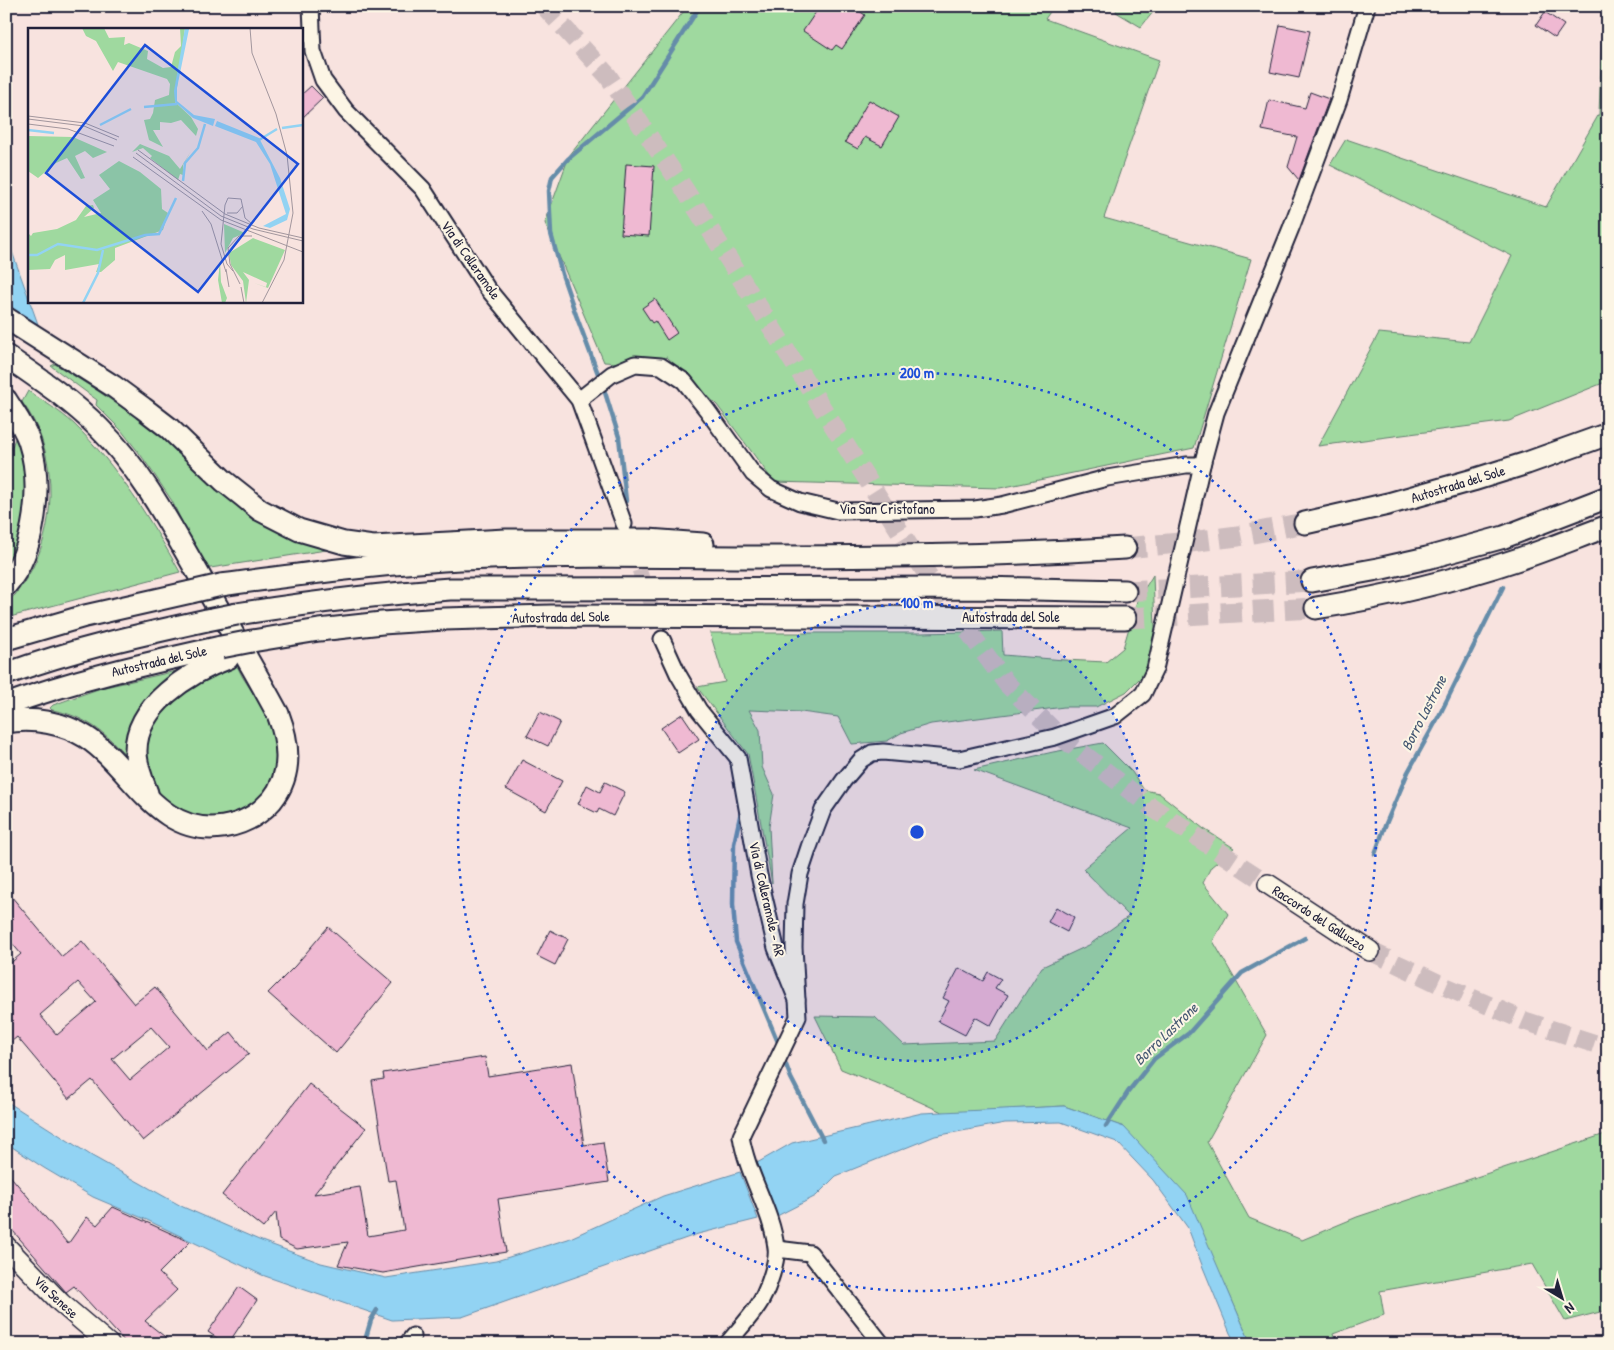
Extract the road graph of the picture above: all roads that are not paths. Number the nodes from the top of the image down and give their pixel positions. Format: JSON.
{"nodes":[{"id":1,"x":311,"y":6,"type":"edge"},
{"id":2,"x":1367,"y":6,"type":"edge"},
{"id":3,"x":6,"y":318,"type":"edge"},
{"id":4,"x":6,"y":356,"type":"edge"},
{"id":5,"x":6,"y":400,"type":"edge"},
{"id":6,"x":579,"y":400,"type":"junction"},
{"id":7,"x":1608,"y":434,"type":"edge"},
{"id":8,"x":1202,"y":466,"type":"junction"},
{"id":9,"x":1608,"y":497,"type":"edge"},
{"id":10,"x":1305,"y":522,"type":"tunnel mouth"},
{"id":11,"x":624,"y":524,"type":"dead end"},
{"id":12,"x":1608,"y":526,"type":"edge"},
{"id":13,"x":1125,"y":548,"type":"tunnel mouth"},
{"id":14,"x":797,"y":557,"type":"junction"},
{"id":15,"x":1312,"y":581,"type":"tunnel mouth"},
{"id":16,"x":6,"y":585,"type":"edge"},
{"id":17,"x":1125,"y":591,"type":"tunnel mouth"},
{"id":18,"x":1316,"y":608,"type":"tunnel mouth"},
{"id":19,"x":1125,"y":618,"type":"tunnel mouth"},
{"id":20,"x":6,"y":639,"type":"edge"},
{"id":21,"x":662,"y":639,"type":"tunnel mouth"},
{"id":22,"x":225,"y":652,"type":"junction"},
{"id":23,"x":6,"y":674,"type":"edge"},
{"id":24,"x":6,"y":705,"type":"edge"},
{"id":25,"x":6,"y":722,"type":"edge"},
{"id":26,"x":149,"y":800,"type":"junction"},
{"id":27,"x":1268,"y":884,"type":"tunnel mouth"},
{"id":28,"x":1370,"y":951,"type":"tunnel mouth"},
{"id":29,"x":797,"y":1000,"type":"junction"},
{"id":30,"x":6,"y":1246,"type":"edge"},
{"id":31,"x":777,"y":1249,"type":"junction"},
{"id":32,"x":109,"y":1344,"type":"edge"},
{"id":33,"x":727,"y":1344,"type":"edge"},
{"id":34,"x":882,"y":1344,"type":"edge"}],
"edges":[{"from":1,"to":6,"type":"street","name":"Via di Colleramole"},
{"from":2,"to":8,"type":"street"},
{"from":3,"to":14,"type":"highway"},
{"from":4,"to":26,"type":"highway"},
{"from":5,"to":16,"type":"highway"},
{"from":6,"to":8,"type":"street","name":"Via San Cristofano"},
{"from":6,"to":11,"type":"street","name":"Via di Colleramole"},
{"from":7,"to":10,"type":"highway","name":"Autostrada del Sole"},
{"from":8,"to":29,"type":"street"},
{"from":9,"to":15,"type":"highway"},
{"from":12,"to":18,"type":"highway"},
{"from":13,"to":14,"type":"highway"},
{"from":14,"to":20,"type":"highway","bridge":true},
{"from":17,"to":23,"type":"highway","name":"Autostrada del Sole","bridge":true},
{"from":19,"to":22,"type":"highway","name":"Autostrada del Sole","bridge":true},
{"from":21,"to":29,"type":"street","name":"Via di Colleramole - AR"},
{"from":22,"to":24,"type":"highway","name":"Autostrada del Sole"},
{"from":22,"to":26,"type":"highway"},
{"from":25,"to":26,"type":"highway"},
{"from":27,"to":28,"type":"main road","name":"Raccordo del Galluzzo"},
{"from":29,"to":31,"type":"street","name":"Via di Colleramole - AR"},
{"from":30,"to":32,"type":"main road","name":"Via Senese"},
{"from":31,"to":33,"type":"street"},
{"from":31,"to":34,"type":"street"}]}
